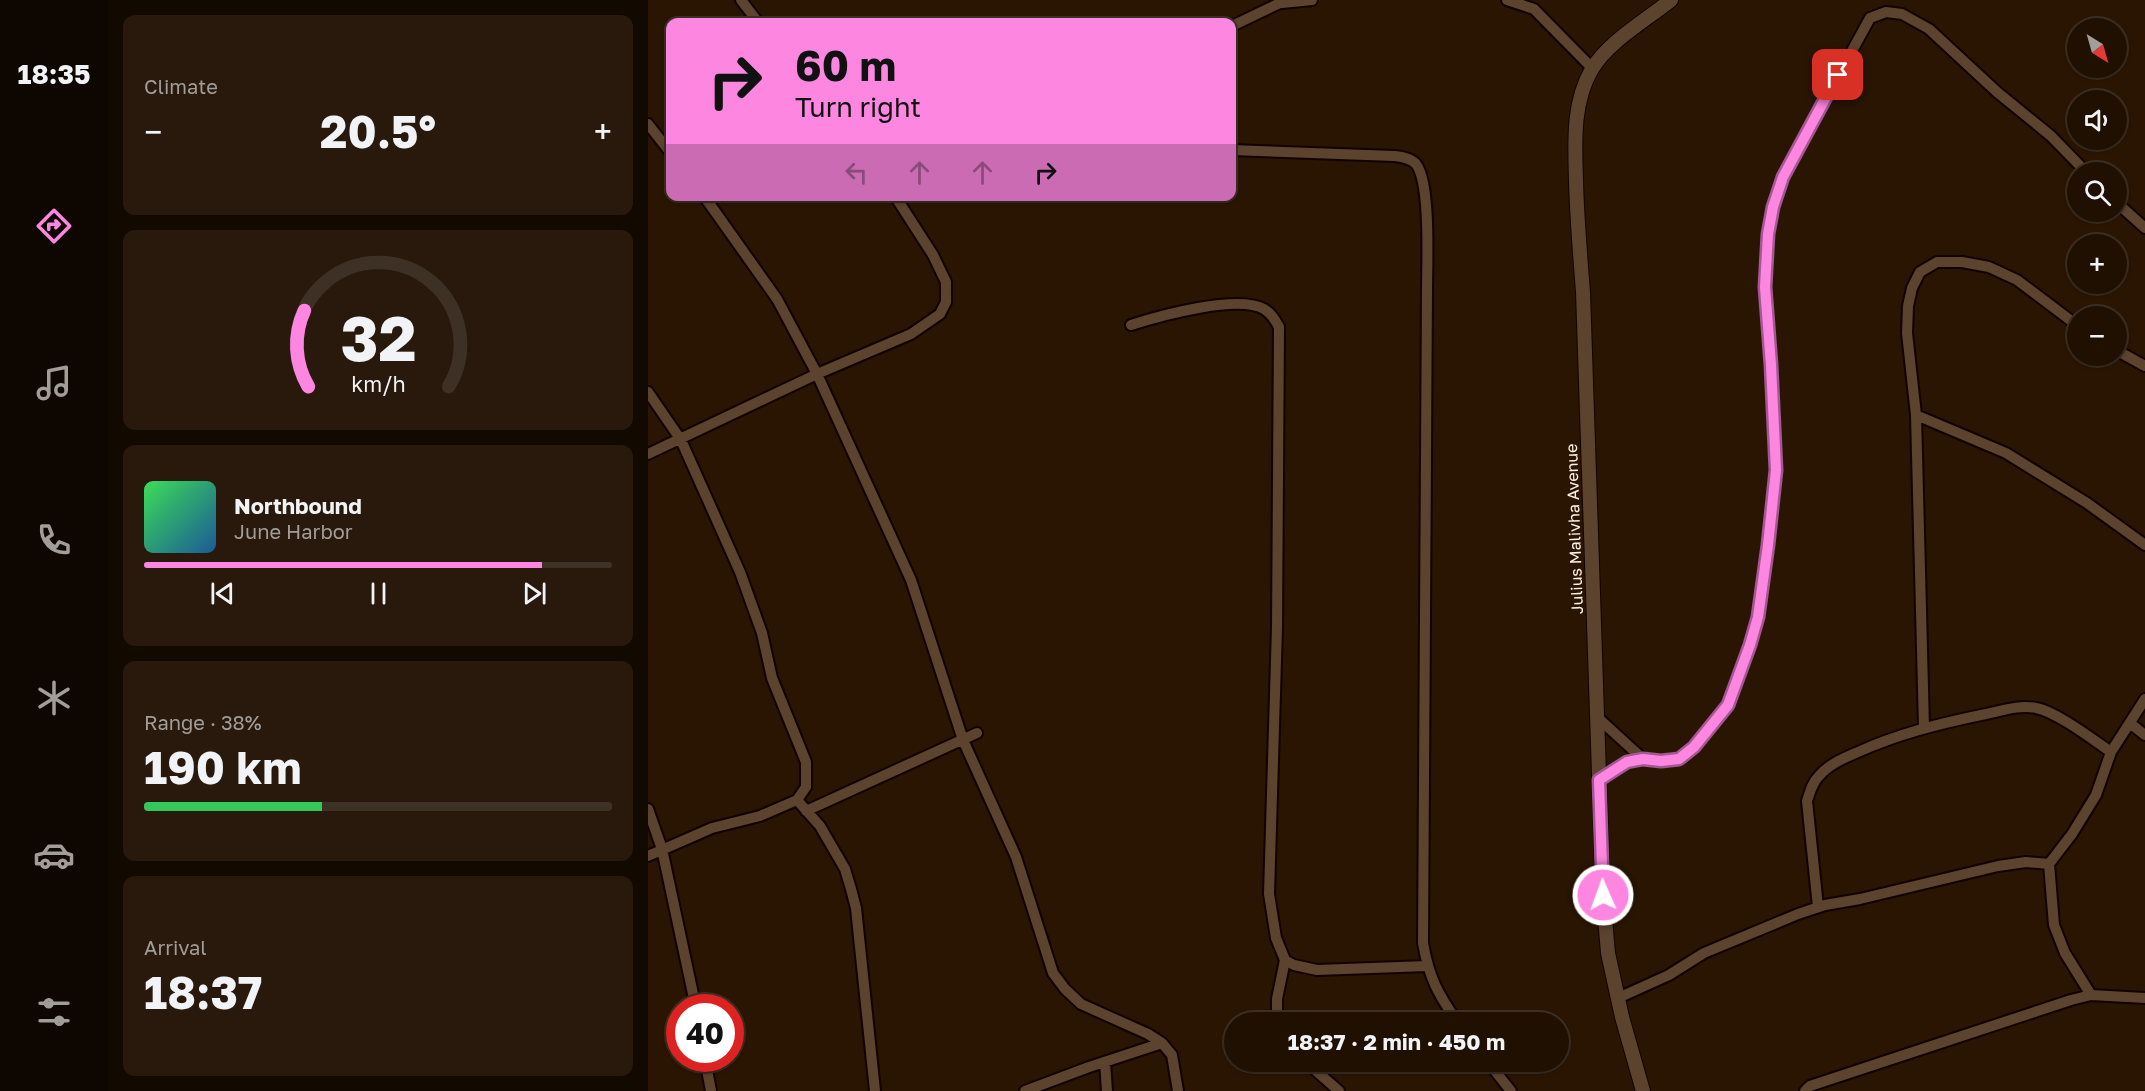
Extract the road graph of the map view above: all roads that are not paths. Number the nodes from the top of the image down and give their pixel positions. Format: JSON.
{"nodes":[{"id":1,"x":741,"y":0,"type":"edge"},
{"id":2,"x":1312,"y":0,"type":"edge"},
{"id":3,"x":1508,"y":0,"type":"edge"},
{"id":4,"x":1671,"y":0,"type":"edge"},
{"id":5,"x":1284,"y":1,"type":"edge"},
{"id":6,"x":755,"y":18,"type":"edge"},
{"id":7,"x":1236,"y":24,"type":"edge"},
{"id":8,"x":1592,"y":68,"type":"junction"},
{"id":9,"x":648,"y":124,"type":"edge"},
{"id":10,"x":666,"y":147,"type":"edge"},
{"id":11,"x":1236,"y":150,"type":"edge"},
{"id":12,"x":2076,"y":162,"type":"edge"},
{"id":13,"x":708,"y":201,"type":"edge"},
{"id":14,"x":898,"y":201,"type":"edge"},
{"id":15,"x":2127,"y":212,"type":"edge"},
{"id":16,"x":2145,"y":228,"type":"edge"},
{"id":17,"x":2067,"y":318,"type":"edge"},
{"id":18,"x":1131,"y":325,"type":"dead end"},
{"id":19,"x":2127,"y":356,"type":"edge"},
{"id":20,"x":2145,"y":366,"type":"edge"},
{"id":21,"x":817,"y":374,"type":"junction"},
{"id":22,"x":648,"y":392,"type":"edge"},
{"id":23,"x":1916,"y":415,"type":"junction"},
{"id":24,"x":681,"y":440,"type":"junction"},
{"id":25,"x":648,"y":454,"type":"edge"},
{"id":26,"x":2145,"y":545,"type":"edge"},
{"id":27,"x":2145,"y":699,"type":"edge"},
{"id":28,"x":1597,"y":717,"type":"junction"},
{"id":29,"x":2131,"y":724,"type":"junction"},
{"id":30,"x":1924,"y":727,"type":"junction"},
{"id":31,"x":977,"y":734,"type":"dead end"},
{"id":32,"x":2145,"y":735,"type":"edge"},
{"id":33,"x":963,"y":740,"type":"junction"},
{"id":34,"x":2111,"y":752,"type":"junction"},
{"id":35,"x":1643,"y":759,"type":"junction"},
{"id":36,"x":1599,"y":780,"type":"junction"},
{"id":37,"x":797,"y":800,"type":"junction"},
{"id":38,"x":648,"y":809,"type":"edge"},
{"id":39,"x":806,"y":811,"type":"junction"},
{"id":40,"x":662,"y":849,"type":"junction"},
{"id":41,"x":648,"y":856,"type":"edge"},
{"id":42,"x":2049,"y":864,"type":"junction"},
{"id":43,"x":1818,"y":907,"type":"junction"},
{"id":44,"x":1285,"y":960,"type":"junction"},
{"id":45,"x":1427,"y":966,"type":"junction"},
{"id":46,"x":693,"y":994,"type":"edge"},
{"id":47,"x":2091,"y":995,"type":"junction"},
{"id":48,"x":1618,"y":998,"type":"junction"},
{"id":49,"x":2145,"y":998,"type":"edge"},
{"id":50,"x":1277,"y":1012,"type":"edge"},
{"id":51,"x":1451,"y":1012,"type":"edge"},
{"id":52,"x":1162,"y":1043,"type":"junction"},
{"id":53,"x":1105,"y":1062,"type":"junction"},
{"id":54,"x":707,"y":1072,"type":"edge"},
{"id":55,"x":1317,"y":1072,"type":"edge"},
{"id":56,"x":1496,"y":1072,"type":"edge"},
{"id":57,"x":711,"y":1091,"type":"edge"},
{"id":58,"x":875,"y":1091,"type":"edge"},
{"id":59,"x":1025,"y":1091,"type":"edge"},
{"id":60,"x":1107,"y":1091,"type":"edge"},
{"id":61,"x":1178,"y":1091,"type":"edge"},
{"id":62,"x":1339,"y":1091,"type":"edge"},
{"id":63,"x":1511,"y":1091,"type":"edge"},
{"id":64,"x":1643,"y":1091,"type":"edge"},
{"id":65,"x":1805,"y":1091,"type":"edge"}],
"edges":[{"from":1,"to":6,"type":"street"},
{"from":2,"to":5,"type":"street"},
{"from":3,"to":8,"type":"street"},
{"from":4,"to":8,"type":"street","name":"Julius Malivha Avenue"},
{"from":5,"to":7,"type":"street"},
{"from":8,"to":28,"type":"street","name":"Julius Malivha Avenue"},
{"from":9,"to":10,"type":"street"},
{"from":11,"to":45,"type":"street"},
{"from":12,"to":35,"type":"street"},
{"from":13,"to":21,"type":"street"},
{"from":14,"to":21,"type":"street"},
{"from":15,"to":16,"type":"street"},
{"from":17,"to":23,"type":"street"},
{"from":18,"to":44,"type":"street"},
{"from":19,"to":20,"type":"street"},
{"from":21,"to":24,"type":"street"},
{"from":21,"to":33,"type":"street"},
{"from":22,"to":24,"type":"street"},
{"from":23,"to":26,"type":"street"},
{"from":23,"to":30,"type":"street"},
{"from":24,"to":25,"type":"street"},
{"from":24,"to":37,"type":"street"},
{"from":27,"to":29,"type":"street"},
{"from":28,"to":35,"type":"street"},
{"from":28,"to":36,"type":"street","name":"Julius Malivha Avenue"},
{"from":29,"to":32,"type":"street"},
{"from":29,"to":34,"type":"street"},
{"from":30,"to":34,"type":"street"},
{"from":30,"to":43,"type":"street"},
{"from":31,"to":33,"type":"street"},
{"from":33,"to":39,"type":"street"},
{"from":33,"to":52,"type":"street"},
{"from":34,"to":42,"type":"street"},
{"from":35,"to":36,"type":"street"},
{"from":36,"to":48,"type":"street","name":"Julius Malivha Avenue"},
{"from":37,"to":39,"type":"street"},
{"from":37,"to":40,"type":"street"},
{"from":38,"to":40,"type":"street"},
{"from":39,"to":58,"type":"street"},
{"from":40,"to":41,"type":"street"},
{"from":40,"to":46,"type":"street"},
{"from":42,"to":43,"type":"street"},
{"from":42,"to":47,"type":"street"},
{"from":43,"to":48,"type":"street"},
{"from":44,"to":45,"type":"street"},
{"from":44,"to":50,"type":"street"},
{"from":45,"to":51,"type":"street"},
{"from":47,"to":49,"type":"street"},
{"from":47,"to":65,"type":"street"},
{"from":48,"to":64,"type":"street","name":"Julius Malivha Avenue"},
{"from":52,"to":53,"type":"street"},
{"from":52,"to":61,"type":"street"},
{"from":53,"to":59,"type":"street"},
{"from":53,"to":60,"type":"street"},
{"from":54,"to":57,"type":"street"},
{"from":55,"to":62,"type":"street"},
{"from":56,"to":63,"type":"street"}]}
